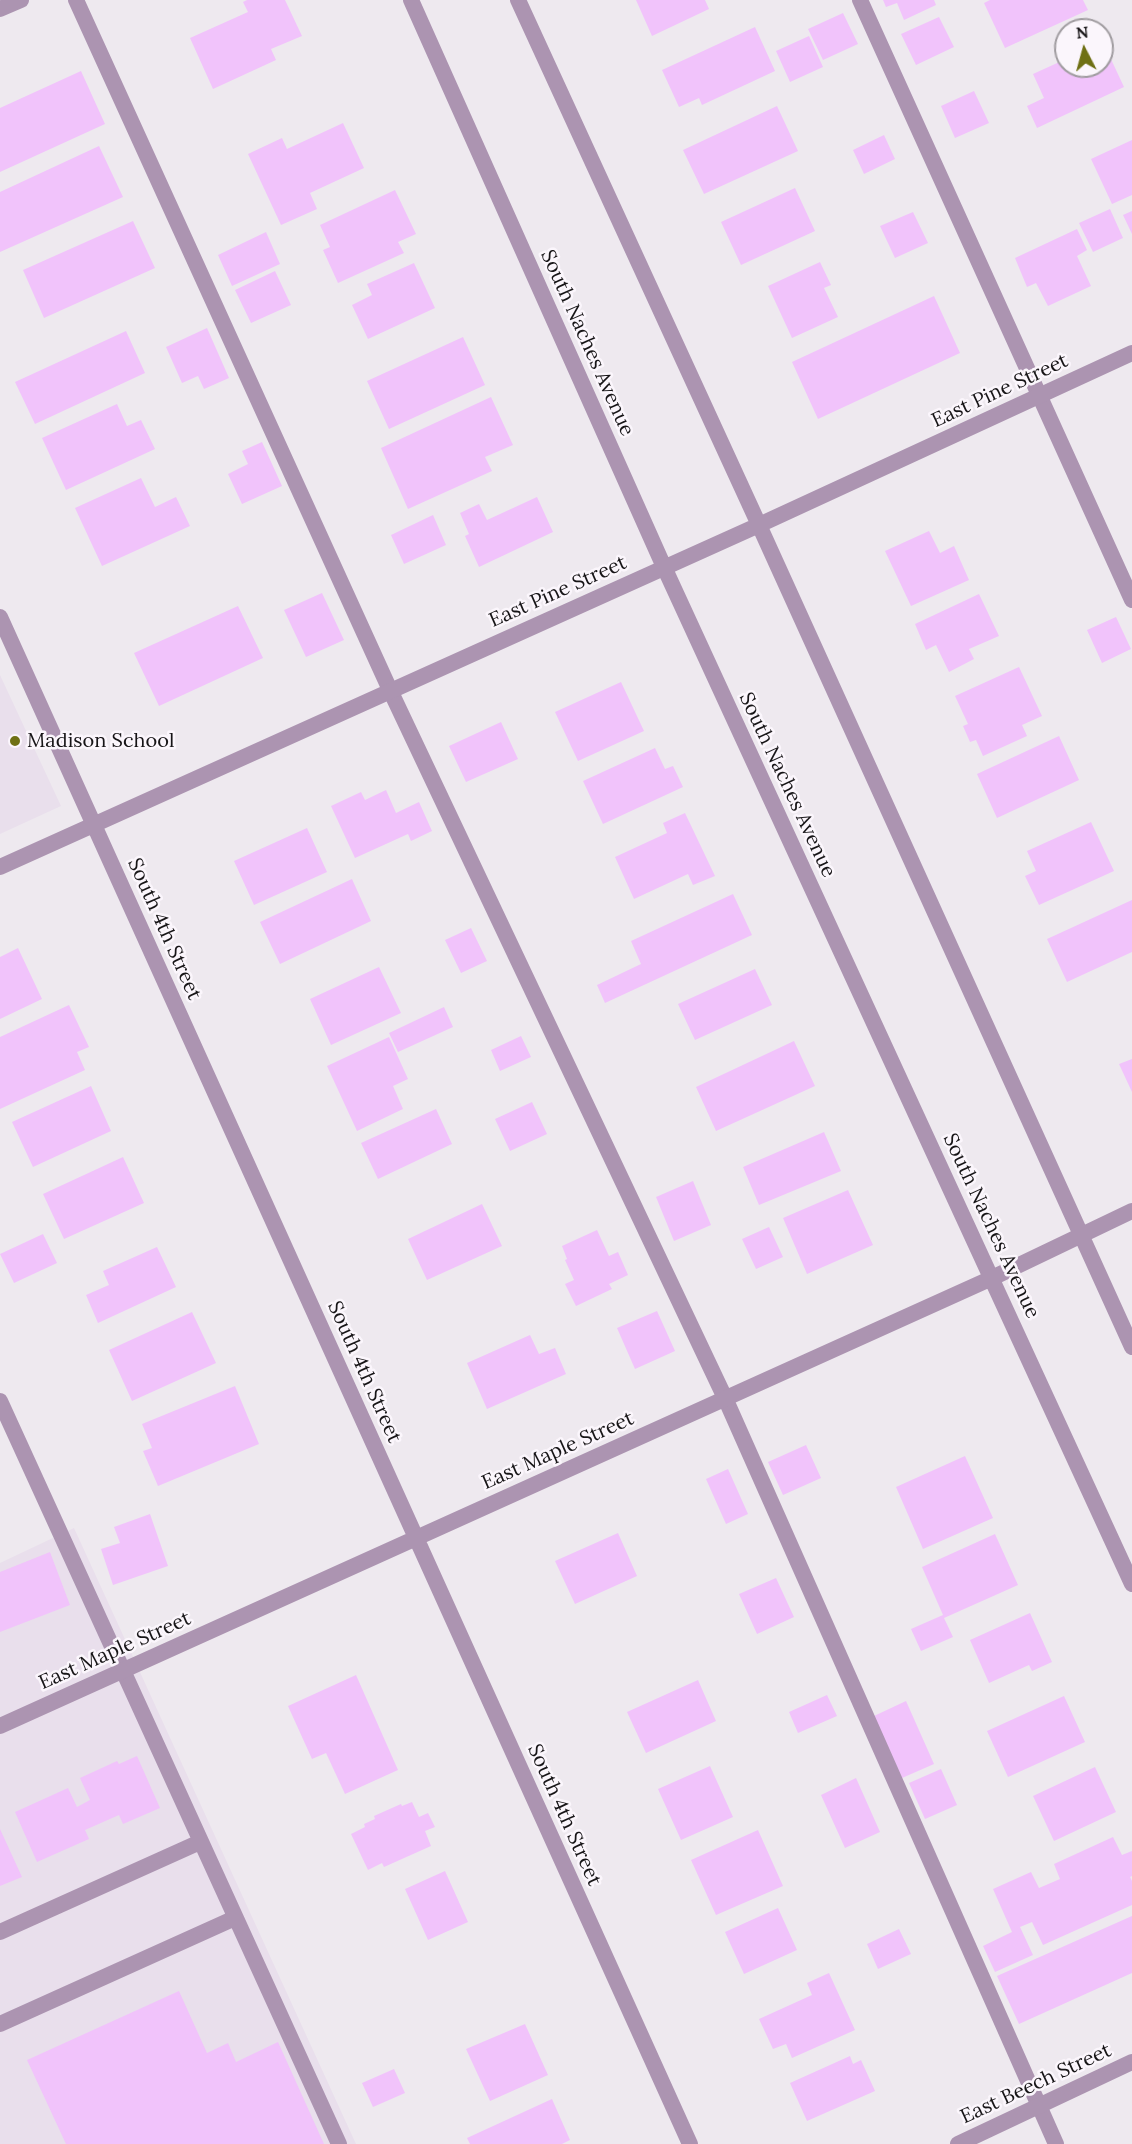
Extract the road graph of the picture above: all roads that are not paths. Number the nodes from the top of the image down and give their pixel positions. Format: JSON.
{"nodes":[{"id":1,"x":21,"y":0,"type":"edge"},
{"id":2,"x":76,"y":0,"type":"edge"},
{"id":3,"x":411,"y":0,"type":"edge"},
{"id":4,"x":518,"y":0,"type":"edge"},
{"id":5,"x":861,"y":0,"type":"edge"},
{"id":6,"x":0,"y":9,"type":"edge"},
{"id":7,"x":1132,"y":353,"type":"edge"},
{"id":8,"x":1040,"y":396,"type":"junction"},
{"id":9,"x":759,"y":525,"type":"junction"},
{"id":10,"x":664,"y":567,"type":"junction"},
{"id":11,"x":1132,"y":600,"type":"edge"},
{"id":12,"x":0,"y":617,"type":"edge"},
{"id":13,"x":390,"y":690,"type":"junction"},
{"id":14,"x":94,"y":824,"type":"junction"},
{"id":15,"x":0,"y":867,"type":"edge"},
{"id":16,"x":1132,"y":1211,"type":"edge"},
{"id":17,"x":1082,"y":1235,"type":"junction"},
{"id":18,"x":992,"y":1278,"type":"junction"},
{"id":19,"x":1132,"y":1347,"type":"edge"},
{"id":20,"x":725,"y":1398,"type":"junction"},
{"id":21,"x":0,"y":1401,"type":"edge"},
{"id":22,"x":416,"y":1538,"type":"junction"},
{"id":23,"x":1132,"y":1584,"type":"edge"},
{"id":24,"x":122,"y":1671,"type":"junction"},
{"id":25,"x":0,"y":1726,"type":"edge"},
{"id":26,"x":201,"y":1842,"type":"junction"},
{"id":27,"x":235,"y":1917,"type":"junction"},
{"id":28,"x":0,"y":1932,"type":"edge"},
{"id":29,"x":0,"y":2024,"type":"edge"},
{"id":30,"x":1132,"y":2062,"type":"edge"},
{"id":31,"x":1039,"y":2106,"type":"junction"},
{"id":32,"x":339,"y":2144,"type":"edge"},
{"id":33,"x":690,"y":2144,"type":"edge"},
{"id":34,"x":958,"y":2144,"type":"edge"},
{"id":35,"x":1056,"y":2144,"type":"edge"}],
"edges":[{"from":1,"to":6,"type":"street"},
{"from":2,"to":13,"type":"street"},
{"from":3,"to":10,"type":"street","name":"South Naches Avenue"},
{"from":4,"to":9,"type":"street"},
{"from":5,"to":8,"type":"street"},
{"from":7,"to":8,"type":"street","name":"East Pine Street"},
{"from":8,"to":9,"type":"street","name":"East Pine Street"},
{"from":8,"to":11,"type":"street"},
{"from":9,"to":10,"type":"street","name":"East Pine Street"},
{"from":9,"to":17,"type":"street"},
{"from":10,"to":13,"type":"street","name":"East Pine Street"},
{"from":10,"to":18,"type":"street","name":"South Naches Avenue"},
{"from":12,"to":14,"type":"street","name":"South 4th Street"},
{"from":13,"to":14,"type":"street","name":"East Pine Street"},
{"from":13,"to":20,"type":"street"},
{"from":14,"to":15,"type":"street","name":"East Pine Street"},
{"from":14,"to":22,"type":"street","name":"South 4th Street"},
{"from":16,"to":17,"type":"street","name":"East Maple Street"},
{"from":17,"to":18,"type":"street","name":"East Maple Street"},
{"from":17,"to":19,"type":"street"},
{"from":18,"to":20,"type":"street","name":"East Maple Street"},
{"from":18,"to":23,"type":"street","name":"South Naches Avenue"},
{"from":20,"to":22,"type":"street","name":"East Maple Street"},
{"from":20,"to":31,"type":"street"},
{"from":21,"to":24,"type":"street"},
{"from":22,"to":24,"type":"street","name":"East Maple Street"},
{"from":22,"to":33,"type":"street","name":"South 4th Street"},
{"from":24,"to":25,"type":"street","name":"East Maple Street"},
{"from":24,"to":26,"type":"street"},
{"from":26,"to":27,"type":"street"},
{"from":26,"to":28,"type":"street"},
{"from":27,"to":29,"type":"street"},
{"from":27,"to":32,"type":"street"},
{"from":30,"to":31,"type":"street","name":"East Beech Street"},
{"from":31,"to":34,"type":"street","name":"East Beech Street"},
{"from":31,"to":35,"type":"street"}]}
